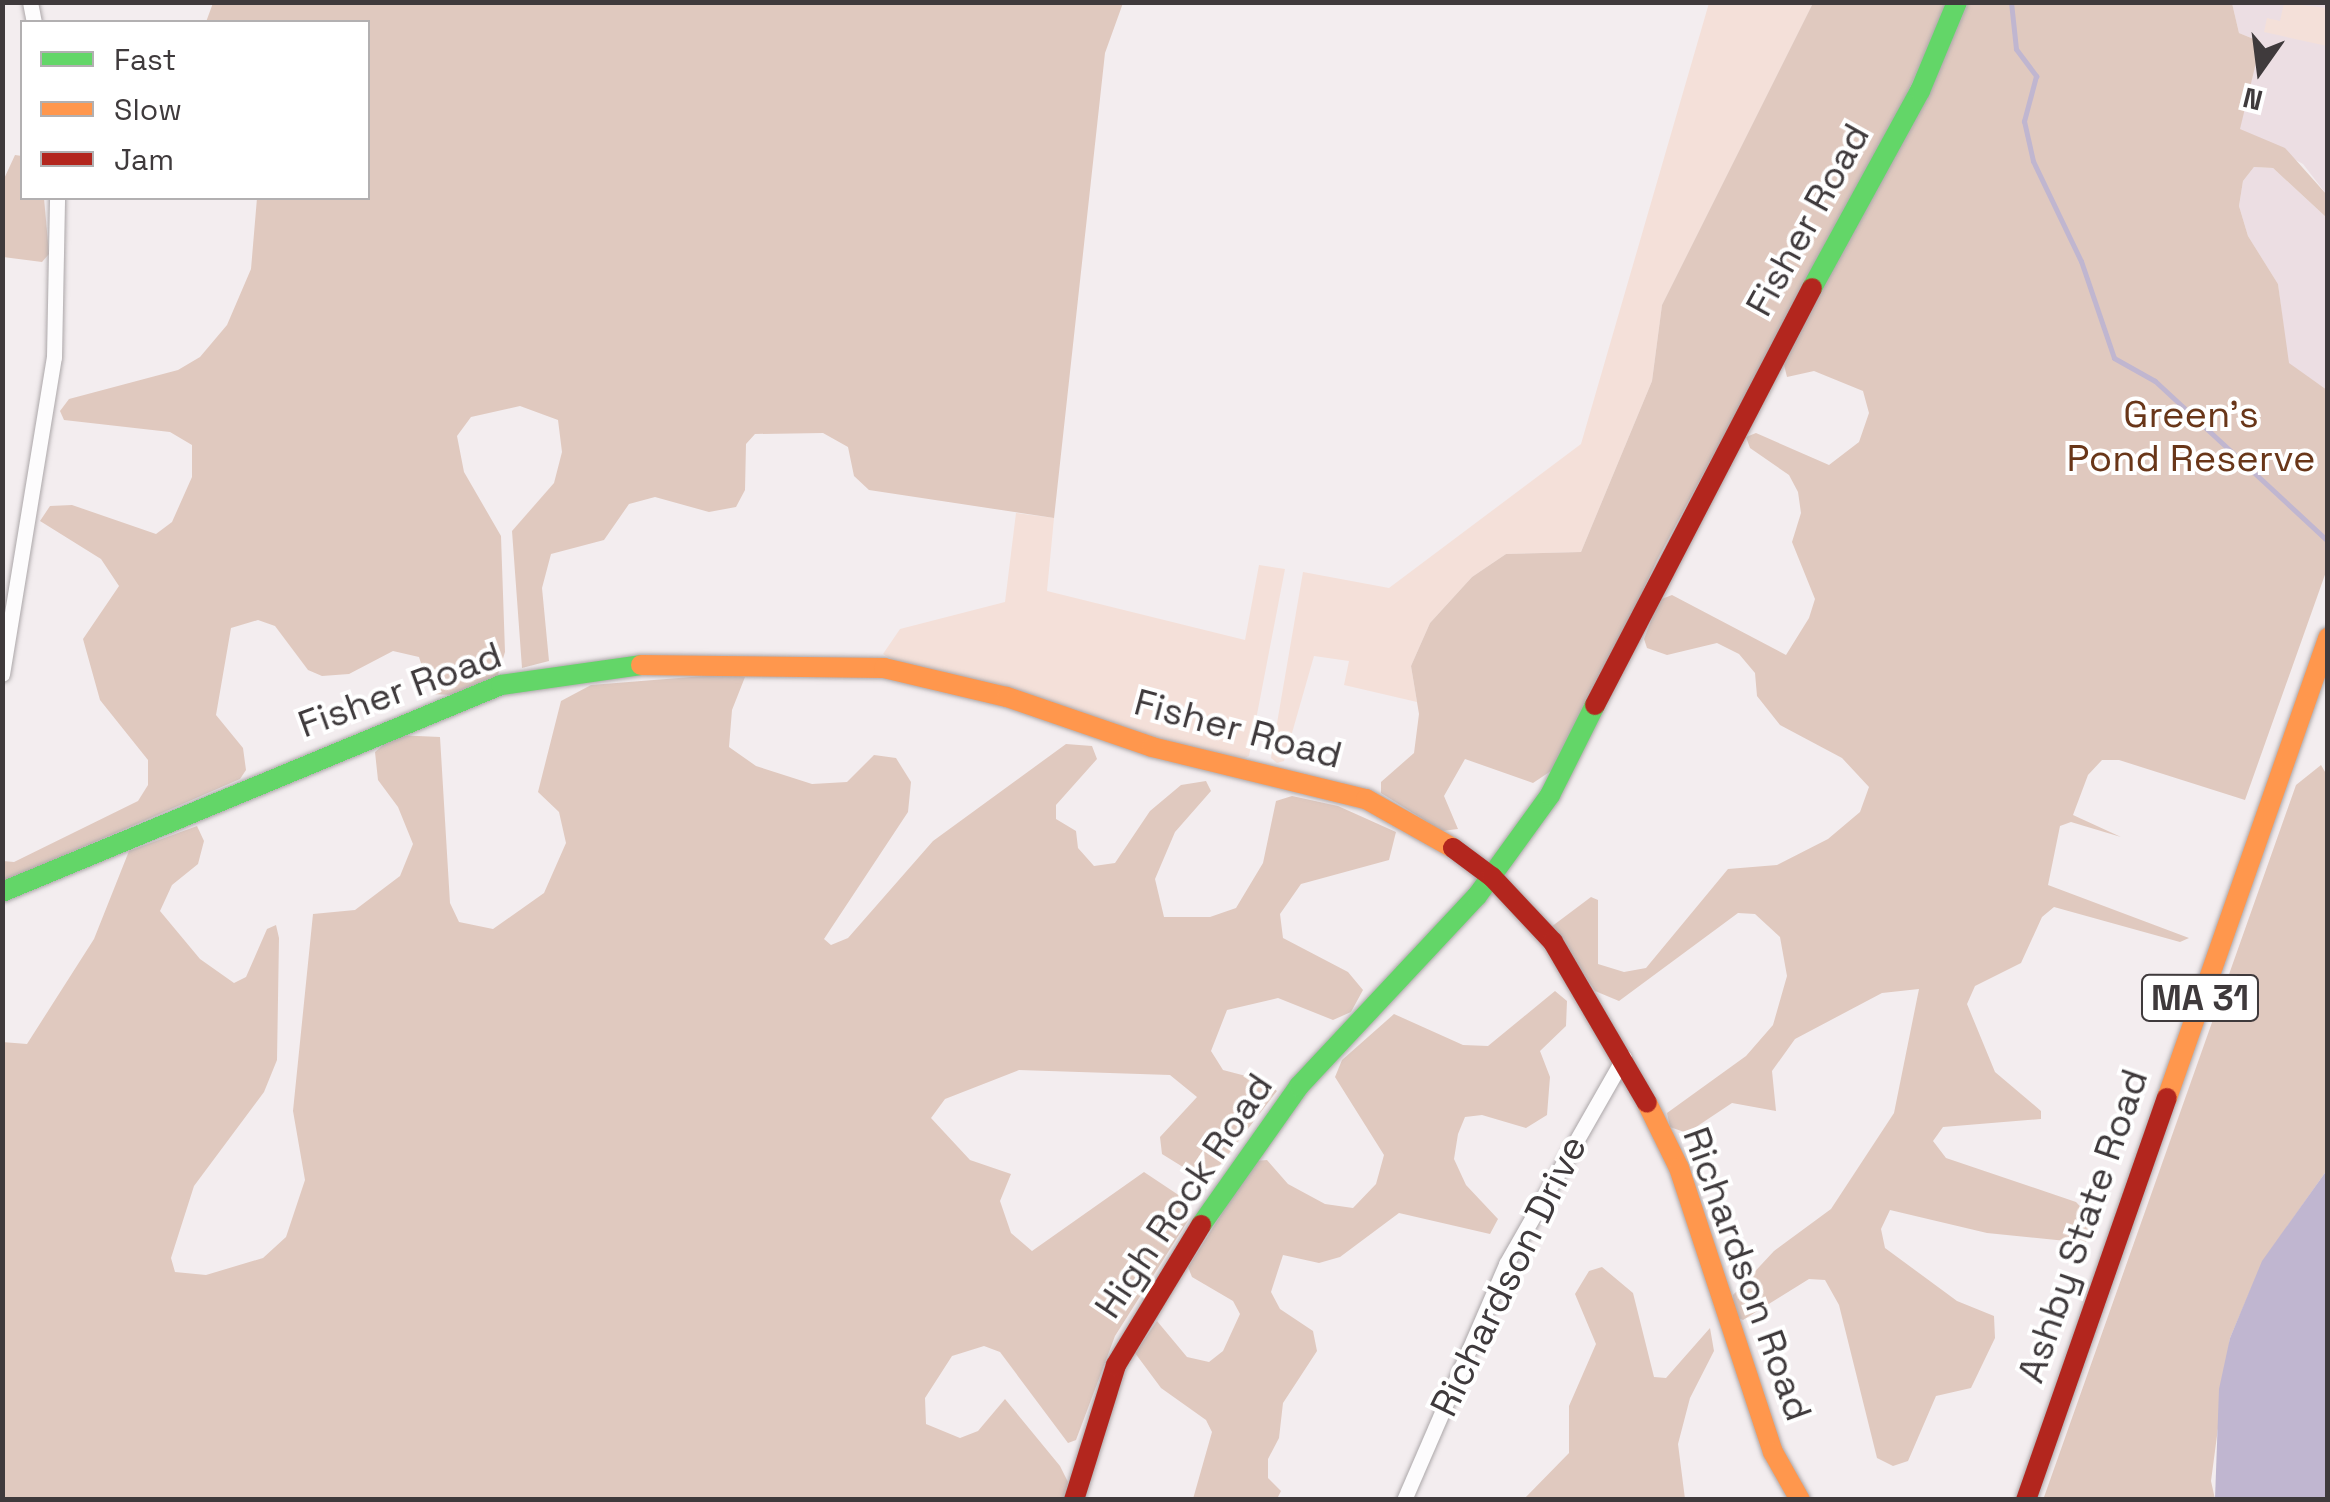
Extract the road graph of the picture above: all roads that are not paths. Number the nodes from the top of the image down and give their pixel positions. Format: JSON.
{"nodes":[{"id":1,"x":1957,"y":2,"type":"edge"},
{"id":2,"x":58,"y":200,"type":"edge"},
{"id":3,"x":2328,"y":637,"type":"edge"},
{"id":4,"x":2,"y":674,"type":"edge"},
{"id":5,"x":1492,"y":877,"type":"junction"},
{"id":6,"x":2,"y":892,"type":"edge"},
{"id":7,"x":1624,"y":1058,"type":"junction"},
{"id":8,"x":1074,"y":1500,"type":"edge"},
{"id":9,"x":1404,"y":1500,"type":"edge"},
{"id":10,"x":1800,"y":1500,"type":"edge"},
{"id":11,"x":2026,"y":1500,"type":"edge"}],
"edges":[{"from":1,"to":5,"type":"street","name":"Fisher Road"},
{"from":2,"to":4,"type":"street"},
{"from":3,"to":11,"type":"street","name":"Ashby State Road","number":"MA 31"},
{"from":5,"to":6,"type":"street","name":"Fisher Road"},
{"from":5,"to":7,"type":"street","name":"Richardson Road"},
{"from":5,"to":8,"type":"street","name":"High Rock Road"},
{"from":7,"to":9,"type":"street","name":"Richardson Drive"},
{"from":7,"to":10,"type":"street","name":"Richardson Road"}]}
